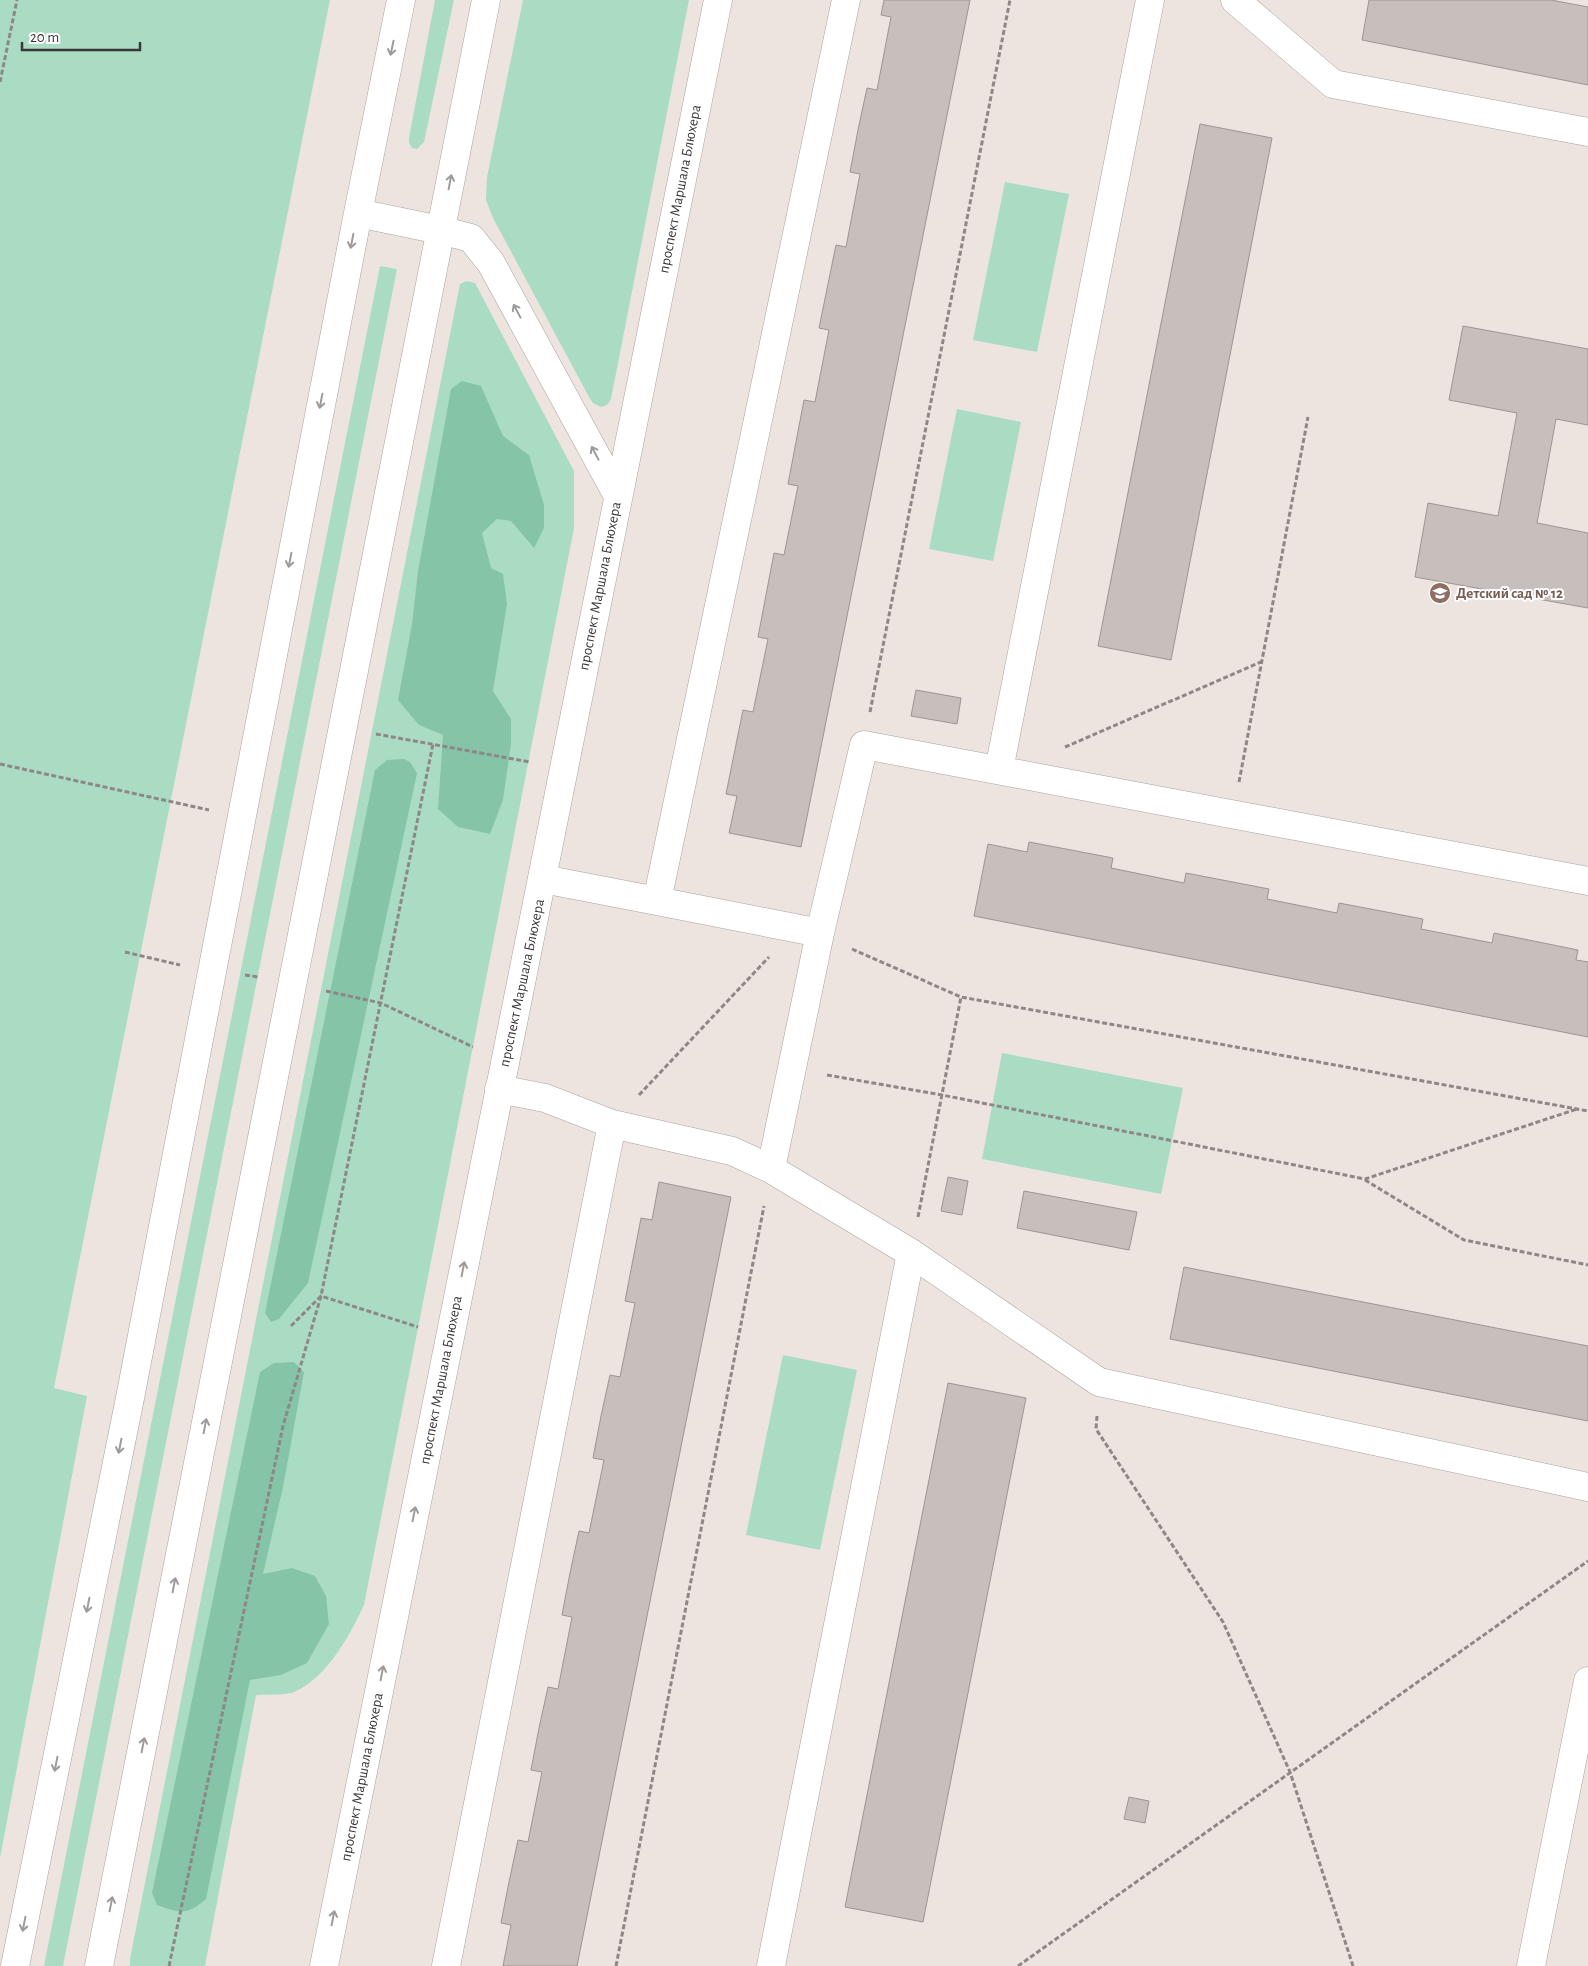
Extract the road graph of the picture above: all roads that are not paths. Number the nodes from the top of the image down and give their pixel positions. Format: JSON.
{"nodes":[{"id":1,"x":401,"y":0,"type":"edge"},
{"id":2,"x":486,"y":0,"type":"edge"},
{"id":3,"x":718,"y":0,"type":"edge"},
{"id":4,"x":846,"y":0,"type":"edge"},
{"id":5,"x":1150,"y":0,"type":"edge"},
{"id":6,"x":1235,"y":0,"type":"edge"},
{"id":7,"x":1588,"y":132,"type":"edge"},
{"id":8,"x":358,"y":213,"type":"junction"},
{"id":9,"x":440,"y":230,"type":"junction"},
{"id":10,"x":618,"y":496,"type":"junction"},
{"id":11,"x":999,"y":770,"type":"junction"},
{"id":12,"x":543,"y":879,"type":"junction"},
{"id":13,"x":1588,"y":881,"type":"edge"},
{"id":14,"x":657,"y":901,"type":"junction"},
{"id":15,"x":808,"y":931,"type":"junction"},
{"id":16,"x":502,"y":1076,"type":"junction"},
{"id":17,"x":612,"y":1124,"type":"junction"},
{"id":18,"x":771,"y":1170,"type":"junction"},
{"id":19,"x":911,"y":1253,"type":"junction"},
{"id":20,"x":1588,"y":1487,"type":"edge"},
{"id":21,"x":1588,"y":1681,"type":"edge"},
{"id":22,"x":15,"y":1966,"type":"edge"},
{"id":23,"x":99,"y":1966,"type":"edge"},
{"id":24,"x":324,"y":1966,"type":"edge"},
{"id":25,"x":446,"y":1966,"type":"edge"},
{"id":26,"x":771,"y":1966,"type":"edge"},
{"id":27,"x":1531,"y":1966,"type":"edge"}],
"edges":[{"from":1,"to":8,"type":"main road","one_way":true},
{"from":9,"to":2,"type":"main road","one_way":true},
{"from":3,"to":10,"type":"main road","name":"проспект Маршала Блюхера"},
{"from":4,"to":14,"type":"main road"},
{"from":5,"to":11,"type":"main road"},
{"from":6,"to":7,"type":"main road"},
{"from":8,"to":9,"type":"main road"},
{"from":8,"to":22,"type":"main road","one_way":true},
{"from":10,"to":9,"type":"main road","one_way":true},
{"from":23,"to":9,"type":"main road","one_way":true},
{"from":10,"to":12,"type":"main road","name":"проспект Маршала Блюхера"},
{"from":11,"to":13,"type":"main road"},
{"from":11,"to":15,"type":"main road"},
{"from":12,"to":14,"type":"main road"},
{"from":12,"to":16,"type":"main road","name":"проспект Маршала Блюхера"},
{"from":14,"to":15,"type":"main road"},
{"from":15,"to":18,"type":"main road"},
{"from":16,"to":17,"type":"main road"},
{"from":24,"to":16,"type":"main road","name":"проспект Маршала Блюхера","one_way":true},
{"from":17,"to":18,"type":"main road"},
{"from":17,"to":25,"type":"main road"},
{"from":18,"to":19,"type":"main road"},
{"from":19,"to":20,"type":"main road"},
{"from":19,"to":26,"type":"main road"},
{"from":21,"to":27,"type":"main road"}]}
